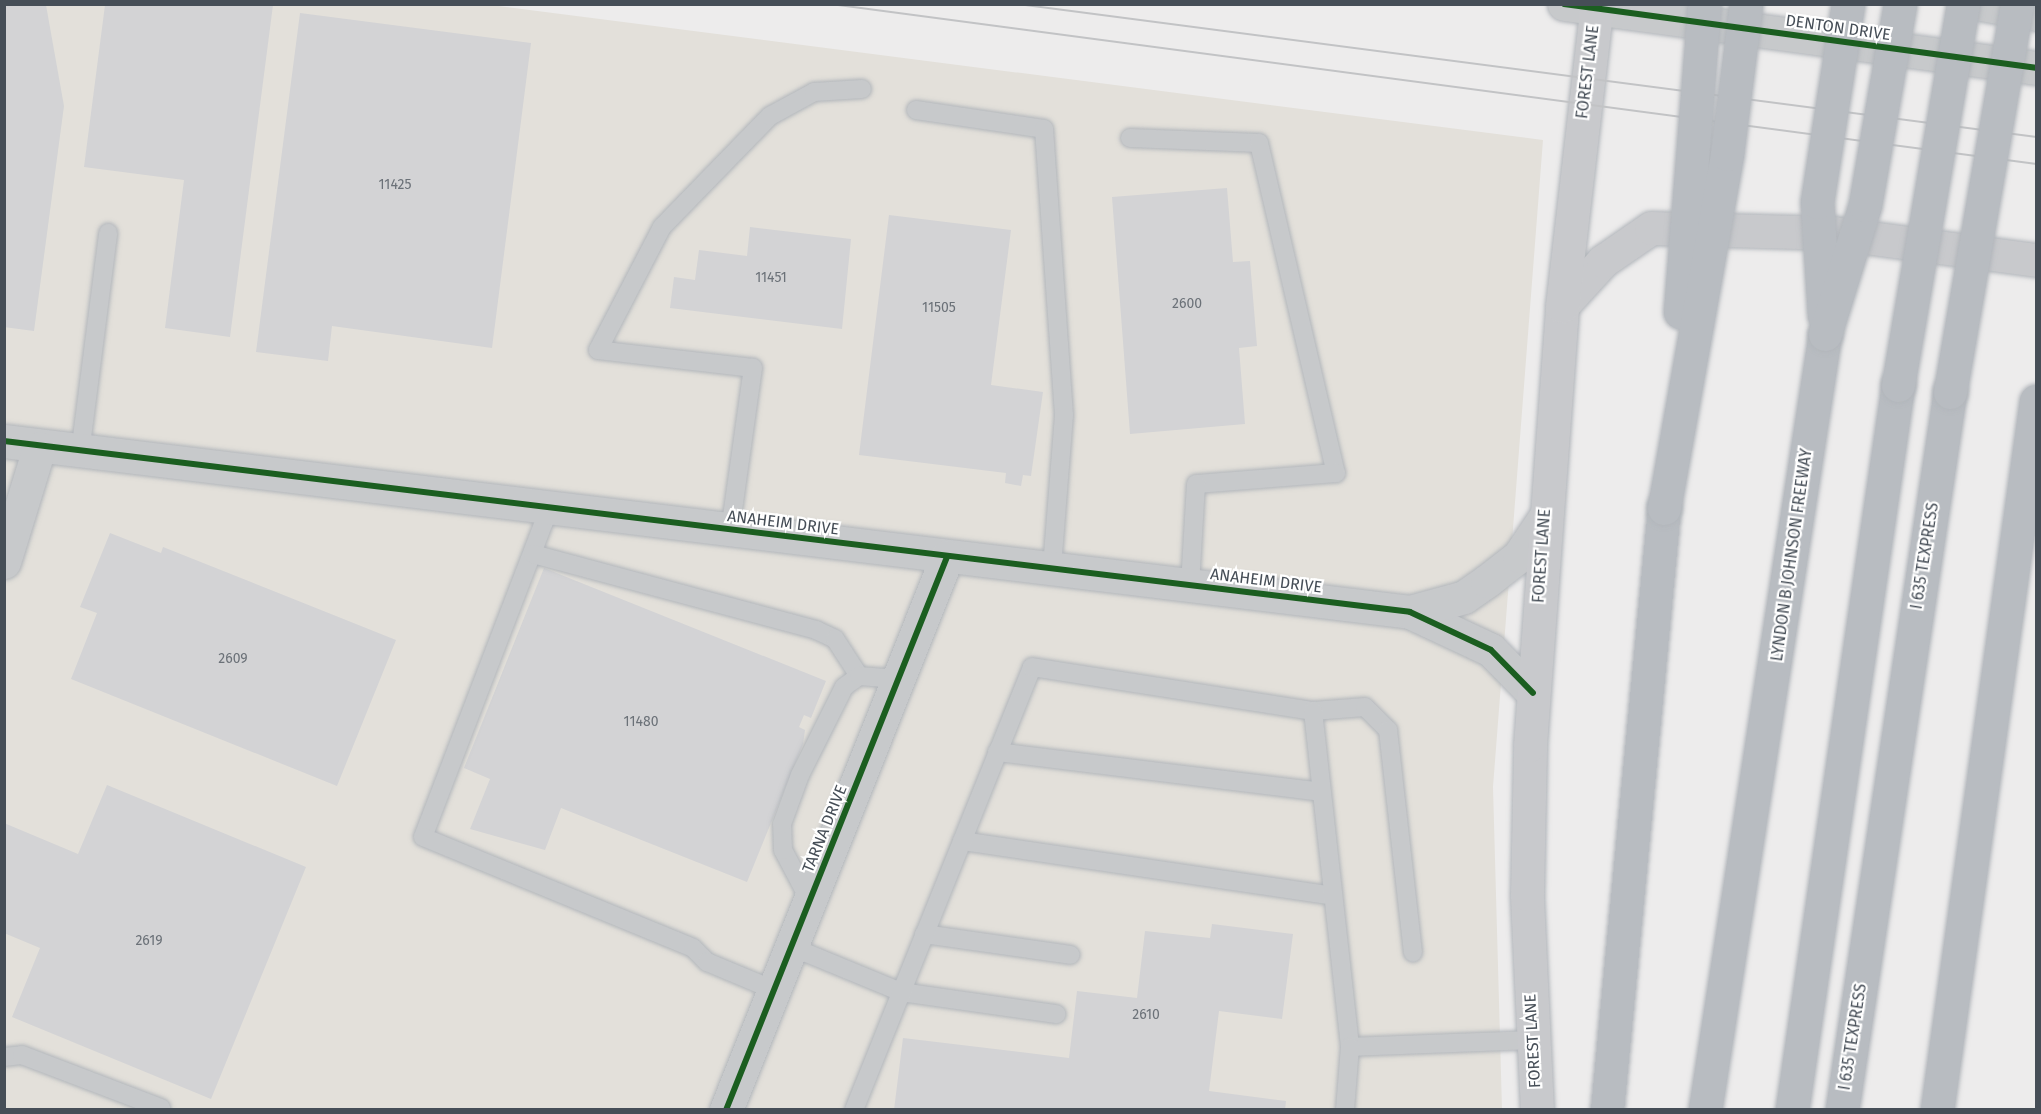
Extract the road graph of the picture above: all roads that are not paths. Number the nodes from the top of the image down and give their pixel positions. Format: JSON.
{"nodes":[{"id":1,"x":1564,"y":4,"type":"edge"},
{"id":2,"x":1704,"y":4,"type":"edge"},
{"id":3,"x":1746,"y":4,"type":"edge"},
{"id":4,"x":1848,"y":4,"type":"edge"},
{"id":5,"x":1900,"y":4,"type":"edge"},
{"id":6,"x":1963,"y":4,"type":"edge"},
{"id":7,"x":1981,"y":4,"type":"edge"},
{"id":8,"x":2017,"y":4,"type":"edge"},
{"id":9,"x":1596,"y":7,"type":"edge"},
{"id":10,"x":2037,"y":14,"type":"edge"},
{"id":11,"x":2037,"y":68,"type":"edge"},
{"id":12,"x":862,"y":89,"type":"dead end"},
{"id":13,"x":916,"y":110,"type":"dead end"},
{"id":14,"x":1130,"y":138,"type":"dead end"},
{"id":15,"x":108,"y":233,"type":"dead end"},
{"id":16,"x":2037,"y":260,"type":"edge"},
{"id":17,"x":1562,"y":306,"type":"junction"},
{"id":18,"x":1825,"y":334,"type":"junction"},
{"id":19,"x":2037,"y":401,"type":"edge"},
{"id":20,"x":4,"y":441,"type":"edge"},
{"id":21,"x":39,"y":448,"type":"junction"},
{"id":22,"x":80,"y":453,"type":"junction"},
{"id":23,"x":1664,"y":508,"type":"junction"},
{"id":24,"x":549,"y":509,"type":"junction"},
{"id":25,"x":1545,"y":517,"type":"junction"},
{"id":26,"x":730,"y":531,"type":"junction"},
{"id":27,"x":533,"y":554,"type":"junction"},
{"id":28,"x":946,"y":557,"type":"junction"},
{"id":29,"x":4,"y":562,"type":"edge"},
{"id":30,"x":1052,"y":569,"type":"junction"},
{"id":31,"x":1191,"y":586,"type":"junction"},
{"id":32,"x":1410,"y":612,"type":"junction"},
{"id":33,"x":859,"y":676,"type":"junction"},
{"id":34,"x":899,"y":679,"type":"junction"},
{"id":35,"x":1533,"y":693,"type":"junction"},
{"id":36,"x":1313,"y":711,"type":"junction"},
{"id":37,"x":997,"y":752,"type":"junction"},
{"id":38,"x":1322,"y":792,"type":"junction"},
{"id":39,"x":962,"y":841,"type":"junction"},
{"id":40,"x":1333,"y":896,"type":"junction"},
{"id":41,"x":810,"y":901,"type":"junction"},
{"id":42,"x":924,"y":934,"type":"junction"},
{"id":43,"x":792,"y":947,"type":"junction"},
{"id":44,"x":1413,"y":953,"type":"dead end"},
{"id":45,"x":1071,"y":955,"type":"dead end"},
{"id":46,"x":774,"y":990,"type":"junction"},
{"id":47,"x":901,"y":992,"type":"junction"},
{"id":48,"x":1056,"y":1014,"type":"dead end"},
{"id":49,"x":1531,"y":1040,"type":"junction"},
{"id":50,"x":1350,"y":1047,"type":"junction"},
{"id":51,"x":4,"y":1057,"type":"edge"},
{"id":52,"x":161,"y":1108,"type":"dead end"},
{"id":53,"x":726,"y":1110,"type":"edge"},
{"id":54,"x":854,"y":1110,"type":"edge"},
{"id":55,"x":1345,"y":1110,"type":"edge"},
{"id":56,"x":1536,"y":1110,"type":"edge"},
{"id":57,"x":1607,"y":1110,"type":"edge"},
{"id":58,"x":1705,"y":1110,"type":"edge"},
{"id":59,"x":1792,"y":1110,"type":"edge"},
{"id":60,"x":1842,"y":1110,"type":"edge"},
{"id":61,"x":1939,"y":1110,"type":"edge"}],
"edges":[{"from":1,"to":9,"type":"street","name":"DENTON DRIVE"},
{"from":2,"to":23,"type":"highway","bridge":true},
{"from":3,"to":23,"type":"highway","bridge":true},
{"from":4,"to":18,"type":"highway","bridge":true},
{"from":5,"to":18,"type":"highway","name":"LYNDON B JOHNSON FREEWAY","bridge":true},
{"from":6,"to":59,"type":"highway","bridge":true},
{"from":7,"to":10,"type":"street"},
{"from":8,"to":60,"type":"highway","name":"I 635 TEXPRESS","bridge":true},
{"from":9,"to":11,"type":"street","name":"DENTON DRIVE"},
{"from":9,"to":17,"type":"main road","name":"FOREST LANE"},
{"from":12,"to":26,"type":"lane"},
{"from":13,"to":30,"type":"lane"},
{"from":14,"to":31,"type":"lane"},
{"from":15,"to":22,"type":"lane"},
{"from":16,"to":17,"type":"main road"},
{"from":17,"to":25,"type":"main road","name":"FOREST LANE"},
{"from":18,"to":58,"type":"highway","name":"LYNDON B JOHNSON FREEWAY"},
{"from":19,"to":61,"type":"highway"},
{"from":20,"to":21,"type":"street","name":"ANAHEIM DRIVE"},
{"from":21,"to":22,"type":"street","name":"ANAHEIM DRIVE"},
{"from":21,"to":29,"type":"street"},
{"from":22,"to":24,"type":"street","name":"ANAHEIM DRIVE"},
{"from":23,"to":57,"type":"highway"},
{"from":24,"to":26,"type":"street","name":"ANAHEIM DRIVE"},
{"from":24,"to":27,"type":"lane"},
{"from":25,"to":32,"type":"street","name":"ANAHEIM DRIVE"},
{"from":25,"to":35,"type":"main road","name":"FOREST LANE"},
{"from":26,"to":28,"type":"street","name":"ANAHEIM DRIVE"},
{"from":27,"to":33,"type":"lane"},
{"from":27,"to":46,"type":"lane"},
{"from":28,"to":30,"type":"street","name":"ANAHEIM DRIVE"},
{"from":28,"to":34,"type":"street","name":"TARNA DRIVE"},
{"from":30,"to":31,"type":"street","name":"ANAHEIM DRIVE"},
{"from":31,"to":32,"type":"street","name":"ANAHEIM DRIVE"},
{"from":32,"to":35,"type":"street","name":"ANAHEIM DRIVE"},
{"from":33,"to":34,"type":"lane"},
{"from":33,"to":41,"type":"lane"},
{"from":34,"to":41,"type":"street","name":"TARNA DRIVE"},
{"from":35,"to":49,"type":"main road","name":"FOREST LANE"},
{"from":36,"to":37,"type":"lane"},
{"from":36,"to":38,"type":"lane"},
{"from":36,"to":44,"type":"lane"},
{"from":37,"to":38,"type":"lane"},
{"from":37,"to":39,"type":"lane"},
{"from":38,"to":40,"type":"lane"},
{"from":39,"to":40,"type":"lane"},
{"from":39,"to":42,"type":"lane"},
{"from":40,"to":50,"type":"lane"},
{"from":41,"to":43,"type":"street","name":"TARNA DRIVE"},
{"from":42,"to":45,"type":"lane"},
{"from":42,"to":47,"type":"lane"},
{"from":43,"to":46,"type":"street","name":"TARNA DRIVE"},
{"from":43,"to":47,"type":"lane"},
{"from":46,"to":53,"type":"street","name":"TARNA DRIVE"},
{"from":47,"to":48,"type":"lane"},
{"from":47,"to":54,"type":"lane"},
{"from":49,"to":50,"type":"lane"},
{"from":49,"to":56,"type":"main road","name":"FOREST LANE"},
{"from":50,"to":55,"type":"lane"},
{"from":51,"to":52,"type":"lane"}]}
